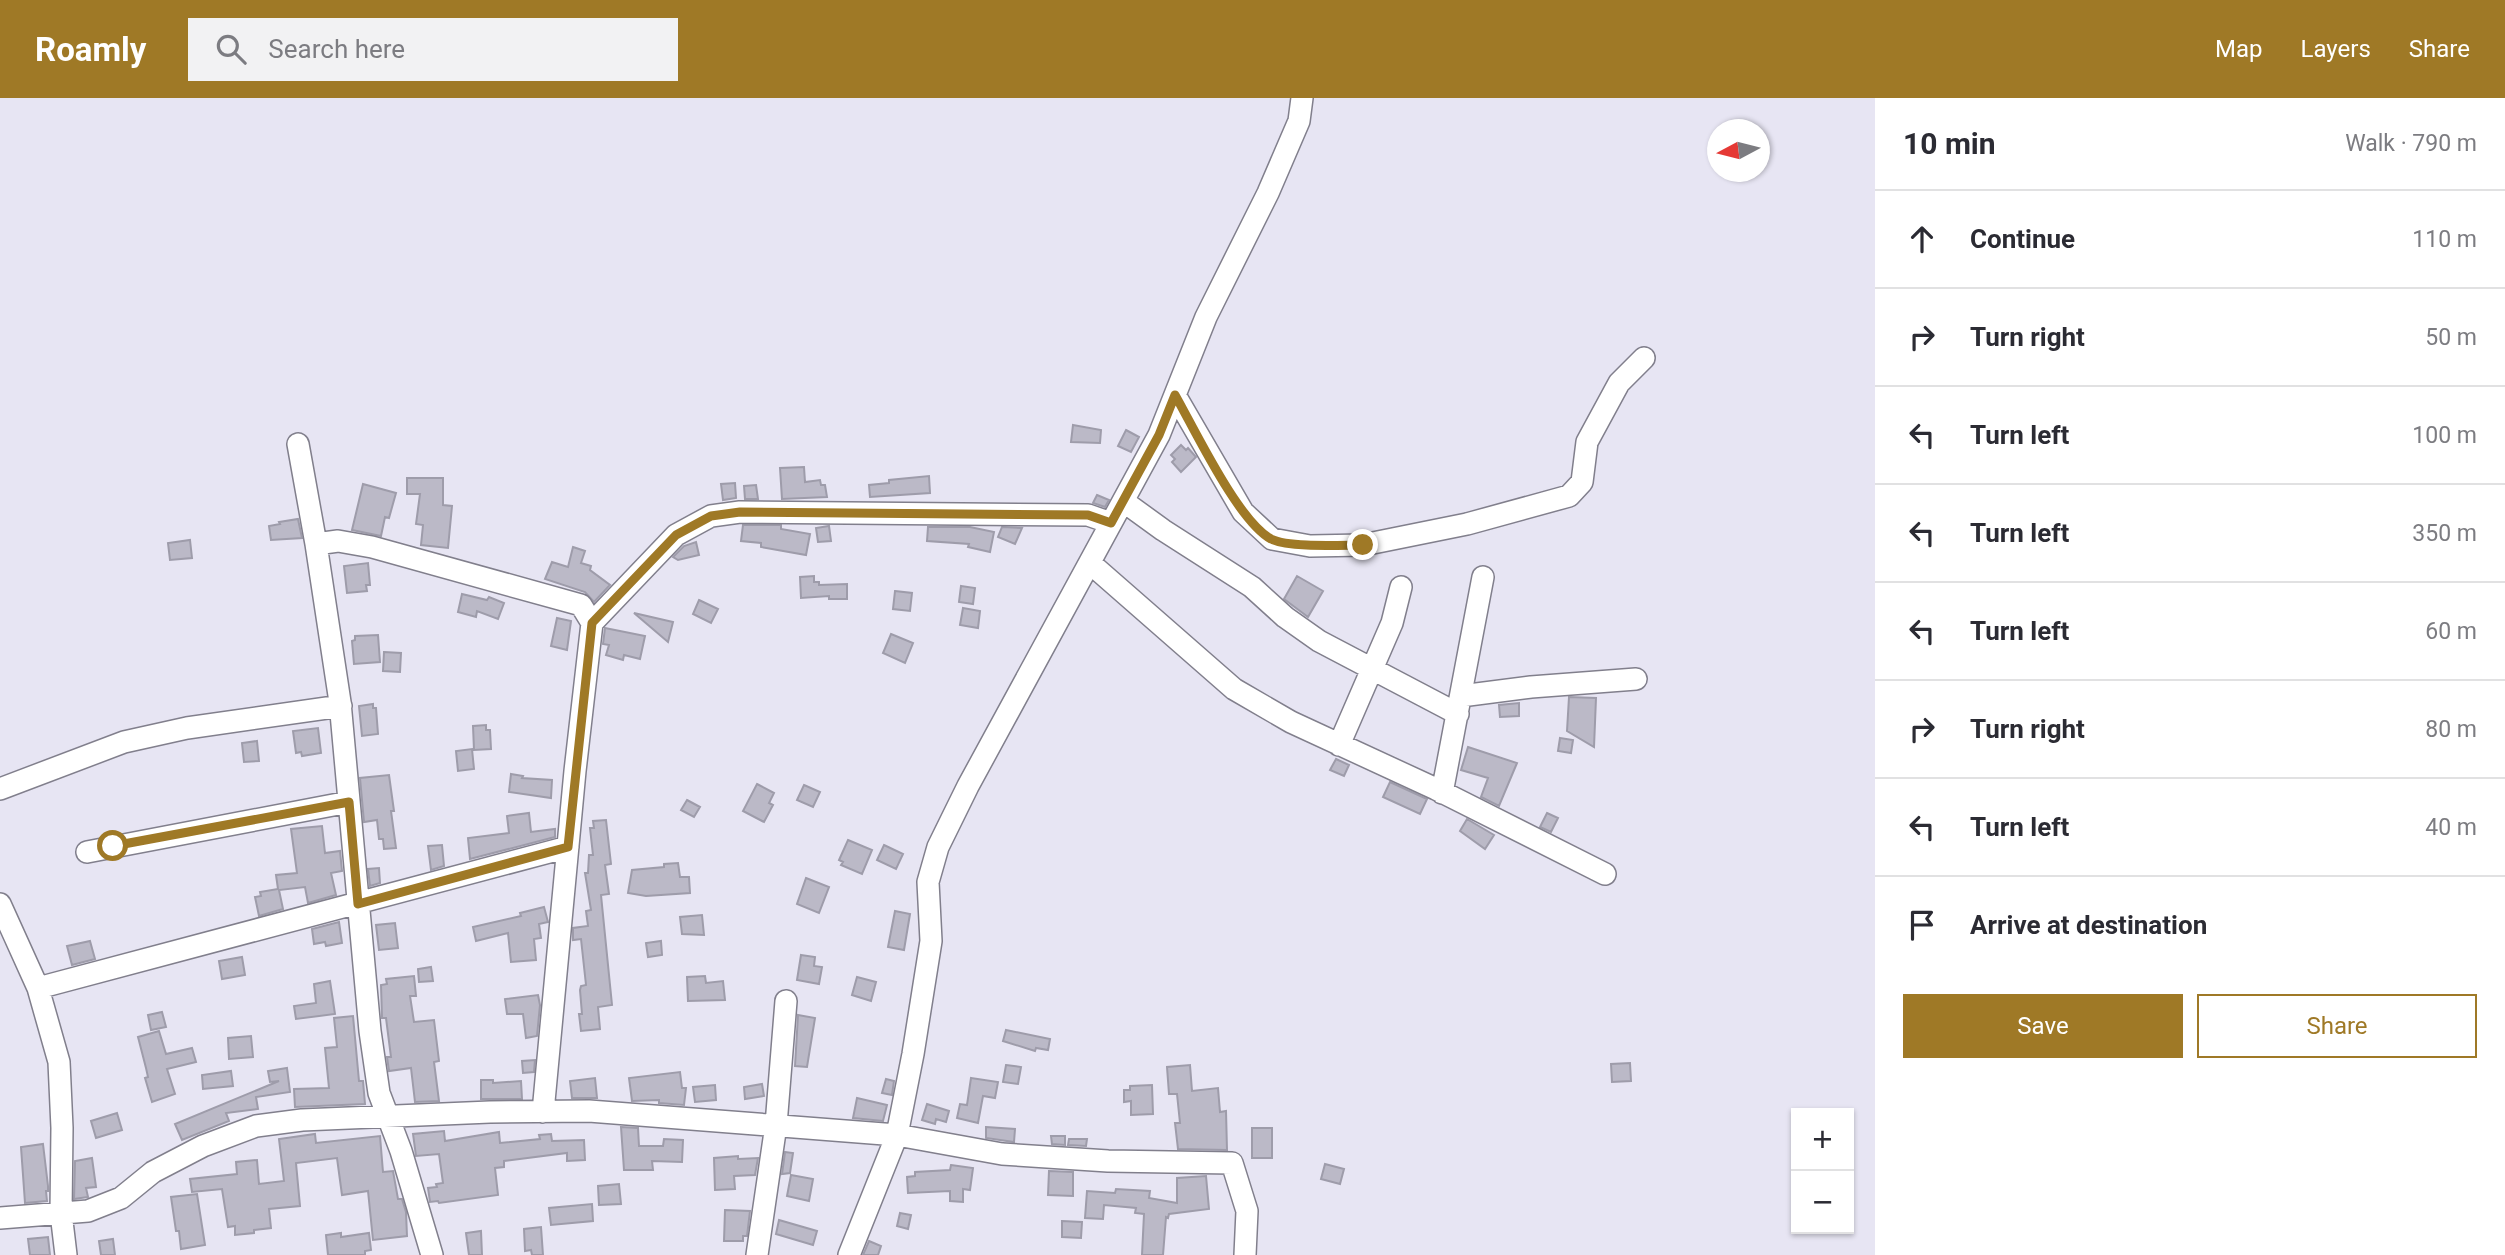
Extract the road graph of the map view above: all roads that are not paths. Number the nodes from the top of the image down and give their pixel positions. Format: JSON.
{"nodes":[{"id":1,"x":1303,"y":98,"type":"edge"},
{"id":2,"x":1644,"y":358,"type":"dead end"},
{"id":3,"x":1175,"y":395,"type":"junction"},
{"id":4,"x":298,"y":444,"type":"dead end"},
{"id":5,"x":1123,"y":501,"type":"junction"},
{"id":6,"x":1111,"y":523,"type":"junction"},
{"id":7,"x":316,"y":544,"type":"junction"},
{"id":8,"x":1090,"y":563,"type":"junction"},
{"id":9,"x":1483,"y":577,"type":"dead end"},
{"id":10,"x":1401,"y":587,"type":"dead end"},
{"id":11,"x":592,"y":623,"type":"junction"},
{"id":12,"x":1371,"y":670,"type":"junction"},
{"id":13,"x":1636,"y":679,"type":"dead end"},
{"id":14,"x":1460,"y":705,"type":"junction"},
{"id":15,"x":341,"y":706,"type":"junction"},
{"id":16,"x":1339,"y":744,"type":"junction"},
{"id":17,"x":0,"y":789,"type":"edge"},
{"id":18,"x":1443,"y":793,"type":"junction"},
{"id":19,"x":349,"y":802,"type":"junction"},
{"id":20,"x":568,"y":847,"type":"junction"},
{"id":21,"x":87,"y":852,"type":"dead end"},
{"id":22,"x":1605,"y":874,"type":"dead end"},
{"id":23,"x":0,"y":904,"type":"edge"},
{"id":24,"x":358,"y":904,"type":"junction"},
{"id":25,"x":38,"y":988,"type":"junction"},
{"id":26,"x":786,"y":1001,"type":"dead end"},
{"id":27,"x":543,"y":1112,"type":"junction"},
{"id":28,"x":388,"y":1117,"type":"junction"},
{"id":29,"x":776,"y":1125,"type":"junction"},
{"id":30,"x":897,"y":1135,"type":"junction"},
{"id":31,"x":61,"y":1213,"type":"junction"},
{"id":32,"x":0,"y":1217,"type":"edge"},
{"id":33,"x":66,"y":1255,"type":"edge"},
{"id":34,"x":432,"y":1255,"type":"edge"},
{"id":35,"x":757,"y":1255,"type":"edge"},
{"id":36,"x":849,"y":1255,"type":"edge"},
{"id":37,"x":1245,"y":1255,"type":"edge"}],
"edges":[{"from":1,"to":3,"type":"street"},
{"from":2,"to":3,"type":"street"},
{"from":3,"to":5,"type":"street"},
{"from":4,"to":7,"type":"street"},
{"from":5,"to":6,"type":"street"},
{"from":5,"to":12,"type":"street"},
{"from":6,"to":8,"type":"street"},
{"from":6,"to":11,"type":"street"},
{"from":7,"to":11,"type":"street"},
{"from":7,"to":15,"type":"street"},
{"from":8,"to":16,"type":"street"},
{"from":8,"to":30,"type":"street"},
{"from":9,"to":14,"type":"street"},
{"from":10,"to":12,"type":"street"},
{"from":11,"to":20,"type":"street"},
{"from":12,"to":14,"type":"street"},
{"from":12,"to":16,"type":"street"},
{"from":13,"to":14,"type":"street"},
{"from":14,"to":18,"type":"street"},
{"from":15,"to":17,"type":"street"},
{"from":15,"to":19,"type":"street"},
{"from":16,"to":18,"type":"street"},
{"from":18,"to":22,"type":"street"},
{"from":19,"to":21,"type":"street"},
{"from":19,"to":24,"type":"street"},
{"from":20,"to":24,"type":"street"},
{"from":20,"to":27,"type":"street"},
{"from":23,"to":25,"type":"street"},
{"from":24,"to":25,"type":"street"},
{"from":24,"to":28,"type":"street"},
{"from":25,"to":31,"type":"street"},
{"from":26,"to":29,"type":"street"},
{"from":27,"to":28,"type":"street"},
{"from":27,"to":29,"type":"street"},
{"from":28,"to":31,"type":"street"},
{"from":28,"to":34,"type":"street"},
{"from":29,"to":30,"type":"street"},
{"from":29,"to":35,"type":"street"},
{"from":30,"to":36,"type":"street"},
{"from":30,"to":37,"type":"street"},
{"from":31,"to":32,"type":"street"},
{"from":31,"to":33,"type":"street"}]}
